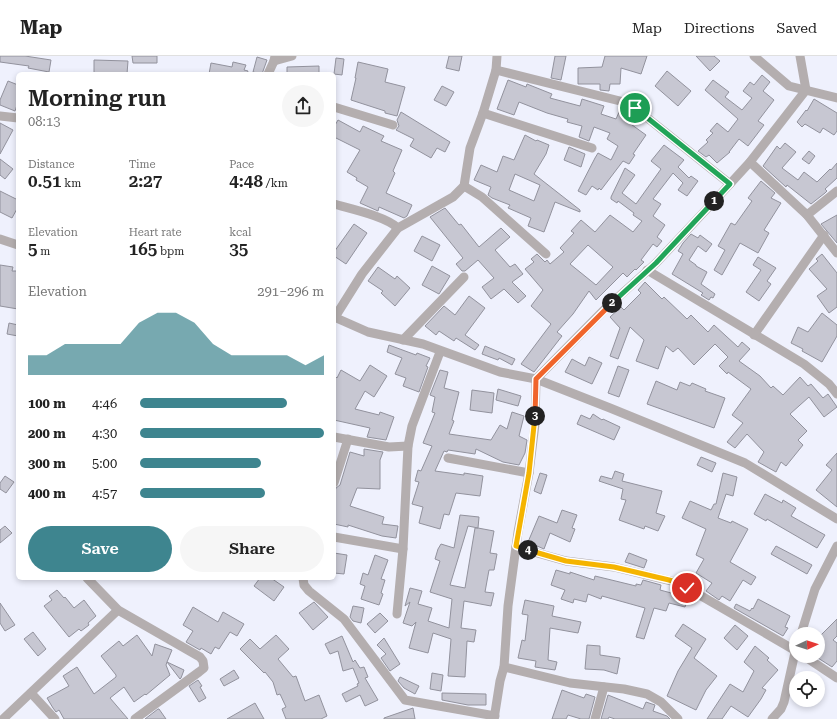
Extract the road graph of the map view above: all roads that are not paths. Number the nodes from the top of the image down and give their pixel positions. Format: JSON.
{"nodes":[{"id":1,"x":292,"y":56,"type":"edge"},
{"id":2,"x":497,"y":56,"type":"edge"},
{"id":3,"x":754,"y":56,"type":"edge"},
{"id":4,"x":800,"y":56,"type":"edge"},
{"id":5,"x":275,"y":58,"type":"edge"},
{"id":6,"x":496,"y":70,"type":"junction"},
{"id":7,"x":269,"y":72,"type":"edge"},
{"id":8,"x":806,"y":90,"type":"junction"},
{"id":9,"x":837,"y":98,"type":"edge"},
{"id":10,"x":336,"y":108,"type":"edge"},
{"id":11,"x":483,"y":113,"type":"junction"},
{"id":12,"x":0,"y":116,"type":"edge"},
{"id":13,"x":16,"y":118,"type":"edge"},
{"id":14,"x":392,"y":125,"type":"dead end"},
{"id":15,"x":592,"y":148,"type":"dead end"},
{"id":16,"x":750,"y":162,"type":"junction"},
{"id":17,"x":730,"y":184,"type":"junction"},
{"id":18,"x":464,"y":186,"type":"junction"},
{"id":19,"x":837,"y":191,"type":"edge"},
{"id":20,"x":336,"y":205,"type":"edge"},
{"id":21,"x":807,"y":215,"type":"junction"},
{"id":22,"x":398,"y":228,"type":"junction"},
{"id":23,"x":824,"y":235,"type":"junction"},
{"id":24,"x":0,"y":239,"type":"edge"},
{"id":25,"x":16,"y":244,"type":"edge"},
{"id":26,"x":837,"y":253,"type":"edge"},
{"id":27,"x":546,"y":254,"type":"dead end"},
{"id":28,"x":647,"y":270,"type":"junction"},
{"id":29,"x":464,"y":277,"type":"dead end"},
{"id":30,"x":336,"y":314,"type":"edge"},
{"id":31,"x":336,"y":318,"type":"edge"},
{"id":32,"x":754,"y":335,"type":"junction"},
{"id":33,"x":403,"y":340,"type":"junction"},
{"id":34,"x":440,"y":352,"type":"junction"},
{"id":35,"x":536,"y":379,"type":"junction"},
{"id":36,"x":837,"y":394,"type":"edge"},
{"id":37,"x":336,"y":437,"type":"edge"},
{"id":38,"x":348,"y":439,"type":"junction"},
{"id":39,"x":408,"y":446,"type":"junction"},
{"id":40,"x":448,"y":458,"type":"dead end"},
{"id":41,"x":529,"y":473,"type":"junction"},
{"id":42,"x":336,"y":477,"type":"edge"},
{"id":43,"x":837,"y":519,"type":"edge"},
{"id":44,"x":336,"y":537,"type":"edge"},
{"id":45,"x":516,"y":546,"type":"junction"},
{"id":46,"x":837,"y":546,"type":"edge"},
{"id":47,"x":403,"y":549,"type":"junction"},
{"id":48,"x":90,"y":580,"type":"edge"},
{"id":49,"x":303,"y":580,"type":"edge"},
{"id":50,"x":118,"y":610,"type":"junction"},
{"id":51,"x":397,"y":614,"type":"dead end"},
{"id":52,"x":802,"y":627,"type":"edge"},
{"id":53,"x":789,"y":646,"type":"edge"},
{"id":54,"x":793,"y":663,"type":"edge"},
{"id":55,"x":814,"y":663,"type":"edge"},
{"id":56,"x":504,"y":667,"type":"junction"},
{"id":57,"x":837,"y":678,"type":"edge"},
{"id":58,"x":604,"y":687,"type":"junction"},
{"id":59,"x":31,"y":693,"type":"junction"},
{"id":60,"x":494,"y":718,"type":"edge"},
{"id":61,"x":3,"y":719,"type":"edge"},
{"id":62,"x":55,"y":719,"type":"edge"},
{"id":63,"x":135,"y":719,"type":"edge"},
{"id":64,"x":595,"y":719,"type":"edge"},
{"id":65,"x":678,"y":719,"type":"edge"},
{"id":66,"x":772,"y":719,"type":"edge"}],
"edges":[{"from":1,"to":5,"type":"street"},
{"from":2,"to":6,"type":"street"},
{"from":3,"to":8,"type":"street"},
{"from":4,"to":8,"type":"street"},
{"from":5,"to":7,"type":"street"},
{"from":6,"to":11,"type":"street"},
{"from":6,"to":17,"type":"street"},
{"from":8,"to":9,"type":"street"},
{"from":8,"to":16,"type":"street"},
{"from":10,"to":14,"type":"street"},
{"from":11,"to":15,"type":"street"},
{"from":11,"to":18,"type":"street"},
{"from":12,"to":13,"type":"street"},
{"from":16,"to":17,"type":"street"},
{"from":16,"to":21,"type":"street"},
{"from":17,"to":28,"type":"street"},
{"from":18,"to":22,"type":"street"},
{"from":18,"to":27,"type":"street"},
{"from":19,"to":21,"type":"street"},
{"from":20,"to":22,"type":"street"},
{"from":21,"to":23,"type":"street"},
{"from":22,"to":30,"type":"street"},
{"from":23,"to":26,"type":"street"},
{"from":23,"to":32,"type":"street"},
{"from":24,"to":25,"type":"street"},
{"from":28,"to":32,"type":"street"},
{"from":28,"to":35,"type":"street"},
{"from":29,"to":33,"type":"street"},
{"from":31,"to":33,"type":"street"},
{"from":32,"to":36,"type":"street"},
{"from":33,"to":34,"type":"street"},
{"from":34,"to":35,"type":"street"},
{"from":34,"to":39,"type":"street"},
{"from":35,"to":41,"type":"street"},
{"from":35,"to":43,"type":"street"},
{"from":37,"to":38,"type":"street"},
{"from":38,"to":39,"type":"street"},
{"from":38,"to":42,"type":"street"},
{"from":39,"to":47,"type":"street"},
{"from":40,"to":41,"type":"street"},
{"from":41,"to":45,"type":"street"},
{"from":44,"to":47,"type":"street"},
{"from":45,"to":53,"type":"street"},
{"from":45,"to":56,"type":"street"},
{"from":46,"to":52,"type":"street"},
{"from":47,"to":51,"type":"street"},
{"from":48,"to":50,"type":"street"},
{"from":49,"to":60,"type":"street"},
{"from":50,"to":59,"type":"street"},
{"from":50,"to":63,"type":"street"},
{"from":54,"to":66,"type":"street"},
{"from":55,"to":57,"type":"street"},
{"from":56,"to":58,"type":"street"},
{"from":56,"to":60,"type":"street"},
{"from":58,"to":64,"type":"street"},
{"from":58,"to":65,"type":"street"},
{"from":59,"to":61,"type":"street"},
{"from":59,"to":62,"type":"street"}]}
